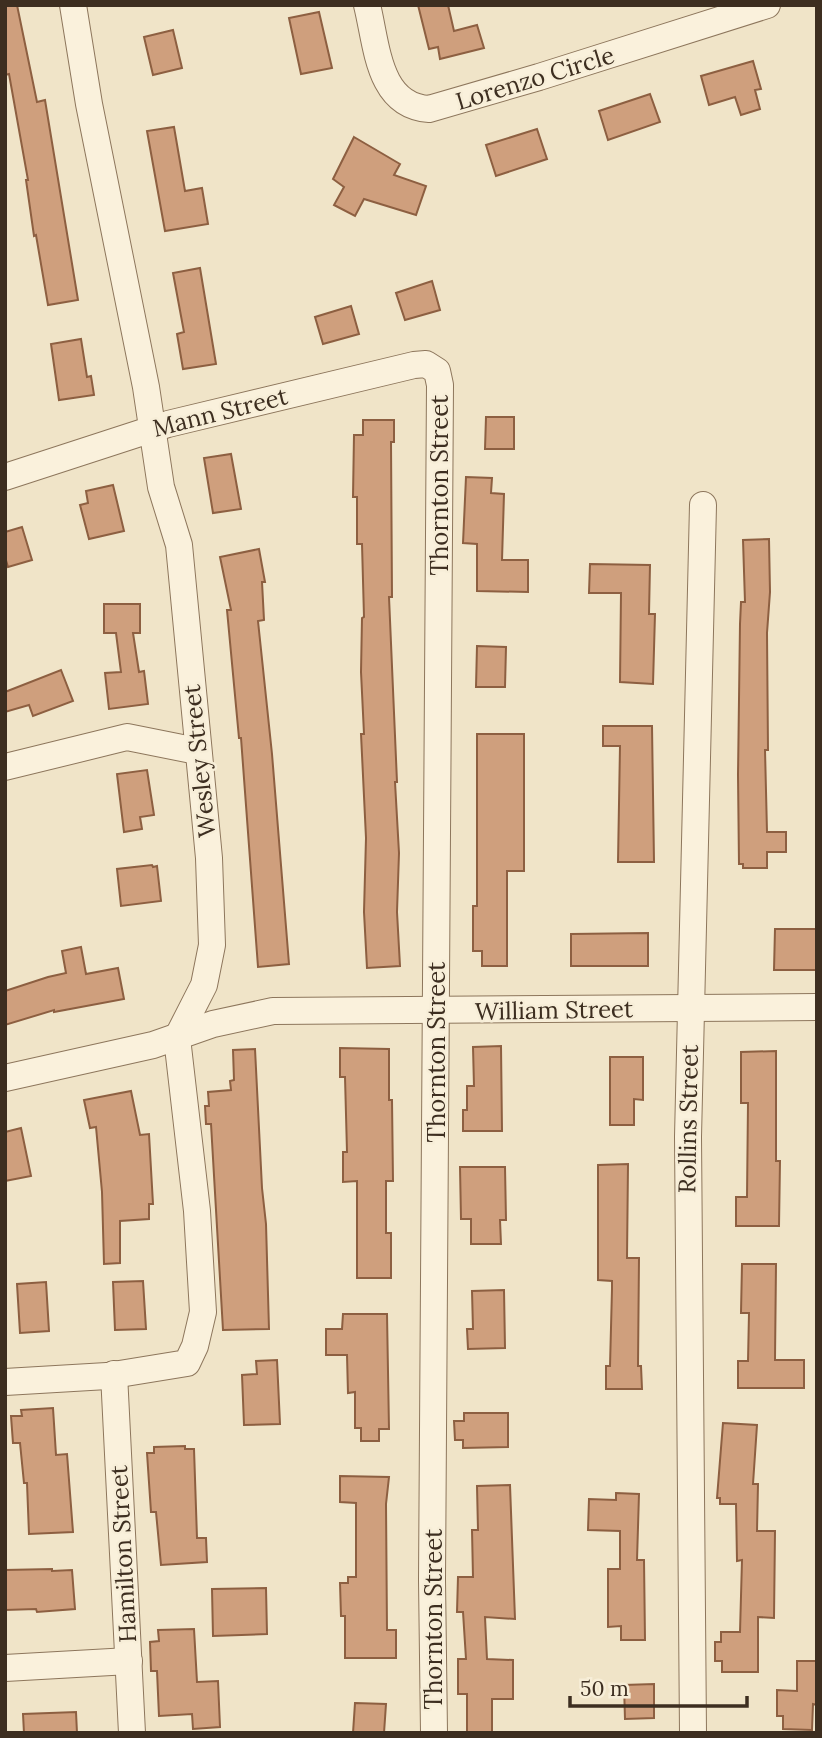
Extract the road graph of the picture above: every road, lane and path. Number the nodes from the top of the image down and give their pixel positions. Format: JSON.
{"nodes":[{"id":1,"x":74,"y":5,"type":"edge"},
{"id":2,"x":368,"y":5,"type":"edge"},
{"id":3,"x":767,"y":5,"type":"edge"},
{"id":4,"x":437,"y":371,"type":"joint"},
{"id":5,"x":152,"y":429,"type":"junction"},
{"id":6,"x":5,"y":477,"type":"edge"},
{"id":7,"x":703,"y":506,"type":"dead end"},
{"id":8,"x":197,"y":751,"type":"junction"},
{"id":9,"x":5,"y":767,"type":"edge"},
{"id":10,"x":817,"y":1007,"type":"edge"},
{"id":11,"x":690,"y":1009,"type":"junction"},
{"id":12,"x":436,"y":1011,"type":"junction"},
{"id":13,"x":177,"y":1038,"type":"junction"},
{"id":14,"x":5,"y":1078,"type":"edge"},
{"id":15,"x":114,"y":1374,"type":"junction"},
{"id":16,"x":5,"y":1382,"type":"edge"},
{"id":17,"x":129,"y":1661,"type":"junction"},
{"id":18,"x":5,"y":1668,"type":"edge"},
{"id":19,"x":132,"y":1733,"type":"edge"},
{"id":20,"x":434,"y":1733,"type":"edge"},
{"id":21,"x":693,"y":1733,"type":"edge"}],
"edges":[{"from":1,"to":5,"type":"street","name":"Wesley Street"},
{"from":2,"to":3,"type":"street","name":"Lorenzo Circle"},
{"from":4,"to":5,"type":"street","name":"Mann Street"},
{"from":4,"to":12,"type":"street","name":"Thornton Street"},
{"from":5,"to":6,"type":"street","name":"Mann Street"},
{"from":5,"to":8,"type":"street","name":"Wesley Street"},
{"from":7,"to":11,"type":"street","name":"Rollins Street"},
{"from":8,"to":9,"type":"street"},
{"from":8,"to":13,"type":"street","name":"Wesley Street"},
{"from":10,"to":11,"type":"street","name":"William Street"},
{"from":11,"to":12,"type":"street","name":"William Street"},
{"from":11,"to":21,"type":"street","name":"Rollins Street"},
{"from":12,"to":13,"type":"street","name":"William Street"},
{"from":12,"to":20,"type":"street","name":"Thornton Street"},
{"from":13,"to":14,"type":"street","name":"William Street"},
{"from":13,"to":15,"type":"street"},
{"from":15,"to":16,"type":"street"},
{"from":15,"to":17,"type":"street","name":"Hamilton Street"},
{"from":17,"to":18,"type":"street"},
{"from":17,"to":19,"type":"street","name":"Hamilton Street"}]}
